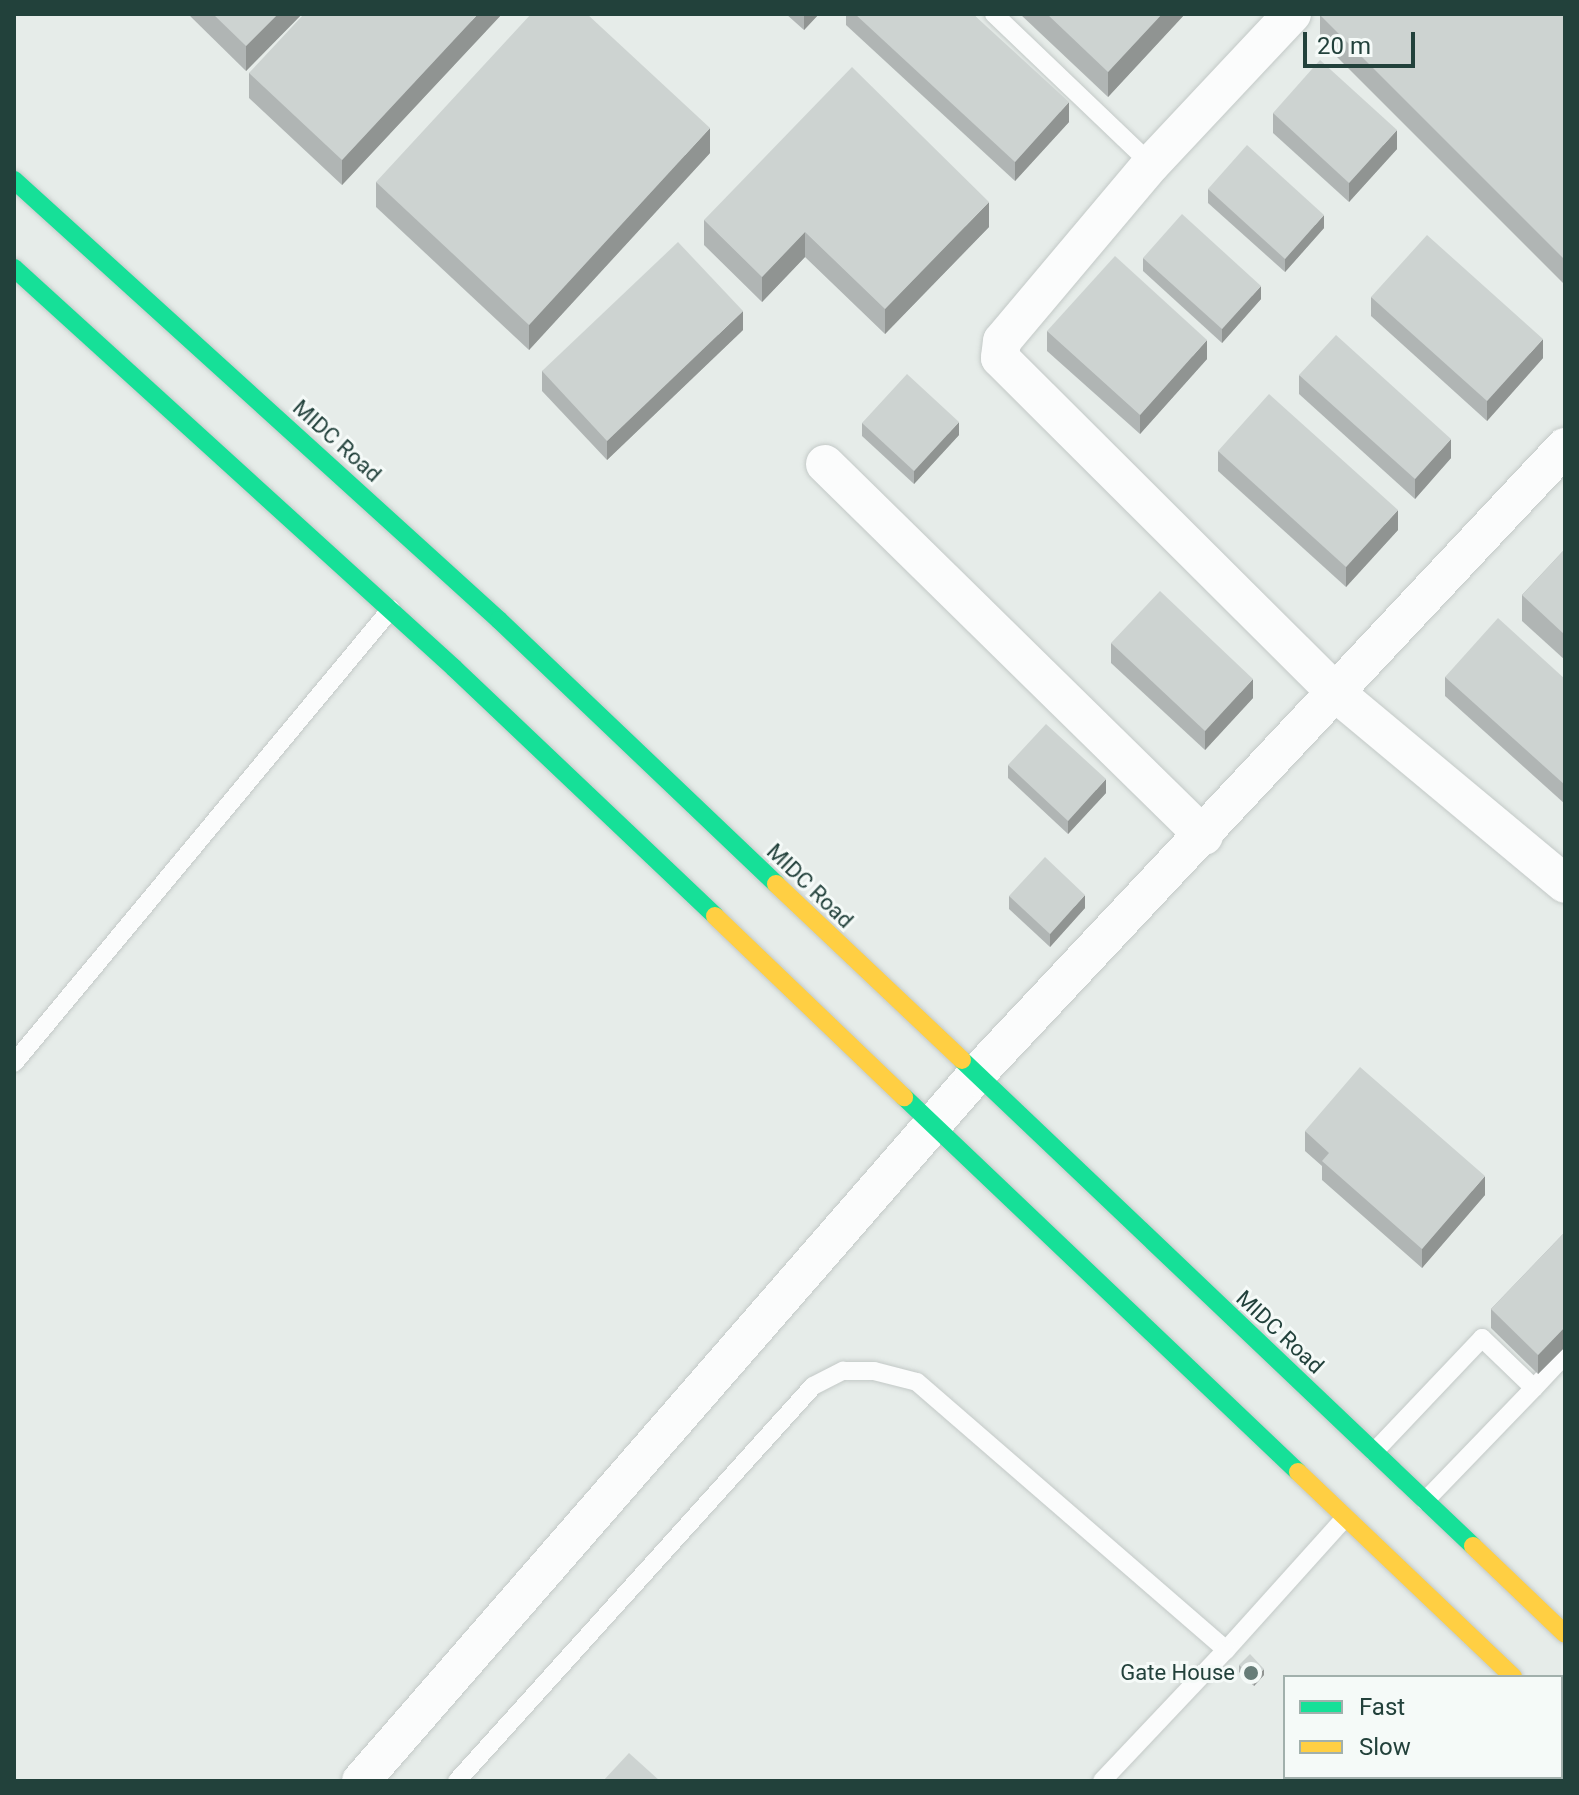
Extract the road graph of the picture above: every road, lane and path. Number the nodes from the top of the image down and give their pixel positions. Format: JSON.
{"nodes":[{"id":1,"x":994,"y":14,"type":"edge"},
{"id":2,"x":1292,"y":14,"type":"edge"},
{"id":3,"x":1151,"y":164,"type":"junction"},
{"id":4,"x":14,"y":180,"type":"edge"},
{"id":5,"x":14,"y":268,"type":"edge"},
{"id":6,"x":1565,"y":447,"type":"edge"},
{"id":7,"x":825,"y":464,"type":"dead end"},
{"id":8,"x":391,"y":609,"type":"junction"},
{"id":9,"x":1336,"y":693,"type":"junction"},
{"id":10,"x":1204,"y":836,"type":"junction"},
{"id":11,"x":1565,"y":884,"type":"edge"},
{"id":12,"x":14,"y":1063,"type":"edge"},
{"id":13,"x":974,"y":1077,"type":"junction"},
{"id":14,"x":932,"y":1125,"type":"junction"},
{"id":15,"x":1565,"y":1355,"type":"edge"},
{"id":16,"x":1534,"y":1388,"type":"junction"},
{"id":17,"x":1373,"y":1453,"type":"junction"},
{"id":18,"x":1425,"y":1501,"type":"junction"},
{"id":19,"x":1343,"y":1520,"type":"junction"},
{"id":20,"x":1565,"y":1634,"type":"edge"},
{"id":21,"x":1226,"y":1650,"type":"junction"},
{"id":22,"x":1511,"y":1675,"type":"edge"},
{"id":23,"x":361,"y":1781,"type":"edge"},
{"id":24,"x":457,"y":1781,"type":"edge"},
{"id":25,"x":1102,"y":1781,"type":"edge"}],
"edges":[{"from":1,"to":3,"type":"lane"},
{"from":2,"to":3,"type":"street"},
{"from":3,"to":9,"type":"street"},
{"from":4,"to":13,"type":"main road","name":"MIDC Road"},
{"from":5,"to":8,"type":"main road"},
{"from":6,"to":9,"type":"street"},
{"from":7,"to":10,"type":"street"},
{"from":8,"to":12,"type":"lane"},
{"from":8,"to":14,"type":"main road"},
{"from":9,"to":10,"type":"street"},
{"from":9,"to":11,"type":"street"},
{"from":10,"to":13,"type":"street"},
{"from":13,"to":14,"type":"street"},
{"from":13,"to":17,"type":"main road","name":"MIDC Road"},
{"from":14,"to":19,"type":"main road"},
{"from":14,"to":23,"type":"street"},
{"from":15,"to":16,"type":"lane"},
{"from":16,"to":17,"type":"lane"},
{"from":16,"to":18,"type":"lane"},
{"from":17,"to":18,"type":"main road","name":"MIDC Road"},
{"from":18,"to":20,"type":"main road","name":"MIDC Road"},
{"from":19,"to":21,"type":"lane"},
{"from":19,"to":22,"type":"main road"},
{"from":21,"to":24,"type":"lane"},
{"from":21,"to":25,"type":"lane"}]}
